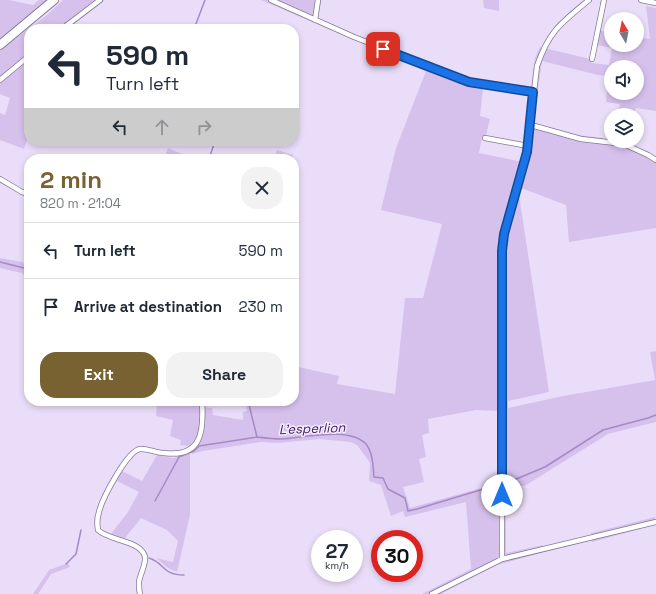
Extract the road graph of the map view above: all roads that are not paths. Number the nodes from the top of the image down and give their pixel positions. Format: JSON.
{"nodes":[{"id":1,"x":54,"y":0,"type":"edge"},
{"id":2,"x":100,"y":0,"type":"edge"},
{"id":3,"x":270,"y":0,"type":"edge"},
{"id":4,"x":318,"y":0,"type":"edge"},
{"id":5,"x":589,"y":0,"type":"edge"},
{"id":6,"x":604,"y":0,"type":"edge"},
{"id":7,"x":641,"y":0,"type":"edge"},
{"id":8,"x":656,"y":3,"type":"edge"},
{"id":9,"x":315,"y":20,"type":"junction"},
{"id":10,"x":25,"y":24,"type":"edge"},
{"id":11,"x":69,"y":24,"type":"edge"},
{"id":12,"x":24,"y":25,"type":"edge"},
{"id":13,"x":0,"y":45,"type":"edge"},
{"id":14,"x":592,"y":59,"type":"dead end"},
{"id":15,"x":24,"y":60,"type":"edge"},
{"id":16,"x":0,"y":80,"type":"edge"},
{"id":17,"x":533,"y":92,"type":"junction"},
{"id":18,"x":531,"y":125,"type":"junction"},
{"id":19,"x":485,"y":138,"type":"dead end"},
{"id":20,"x":528,"y":146,"type":"junction"},
{"id":21,"x":656,"y":160,"type":"edge"},
{"id":22,"x":0,"y":179,"type":"edge"},
{"id":23,"x":24,"y":193,"type":"edge"},
{"id":24,"x":202,"y":406,"type":"edge"},
{"id":25,"x":656,"y":522,"type":"edge"},
{"id":26,"x":502,"y":559,"type":"junction"},
{"id":27,"x":140,"y":592,"type":"edge"},
{"id":28,"x":432,"y":594,"type":"edge"}],
"edges":[{"from":1,"to":10,"type":"highway"},
{"from":2,"to":11,"type":"street"},
{"from":3,"to":9,"type":"street"},
{"from":4,"to":9,"type":"street"},
{"from":5,"to":17,"type":"street"},
{"from":6,"to":14,"type":"street"},
{"from":7,"to":8,"type":"street"},
{"from":9,"to":17,"type":"street"},
{"from":12,"to":13,"type":"highway"},
{"from":15,"to":16,"type":"street"},
{"from":17,"to":18,"type":"street"},
{"from":18,"to":20,"type":"street"},
{"from":18,"to":21,"type":"street"},
{"from":19,"to":20,"type":"street"},
{"from":20,"to":26,"type":"street"},
{"from":22,"to":23,"type":"street"},
{"from":24,"to":27,"type":"street"},
{"from":25,"to":26,"type":"street"},
{"from":26,"to":28,"type":"street"}]}
